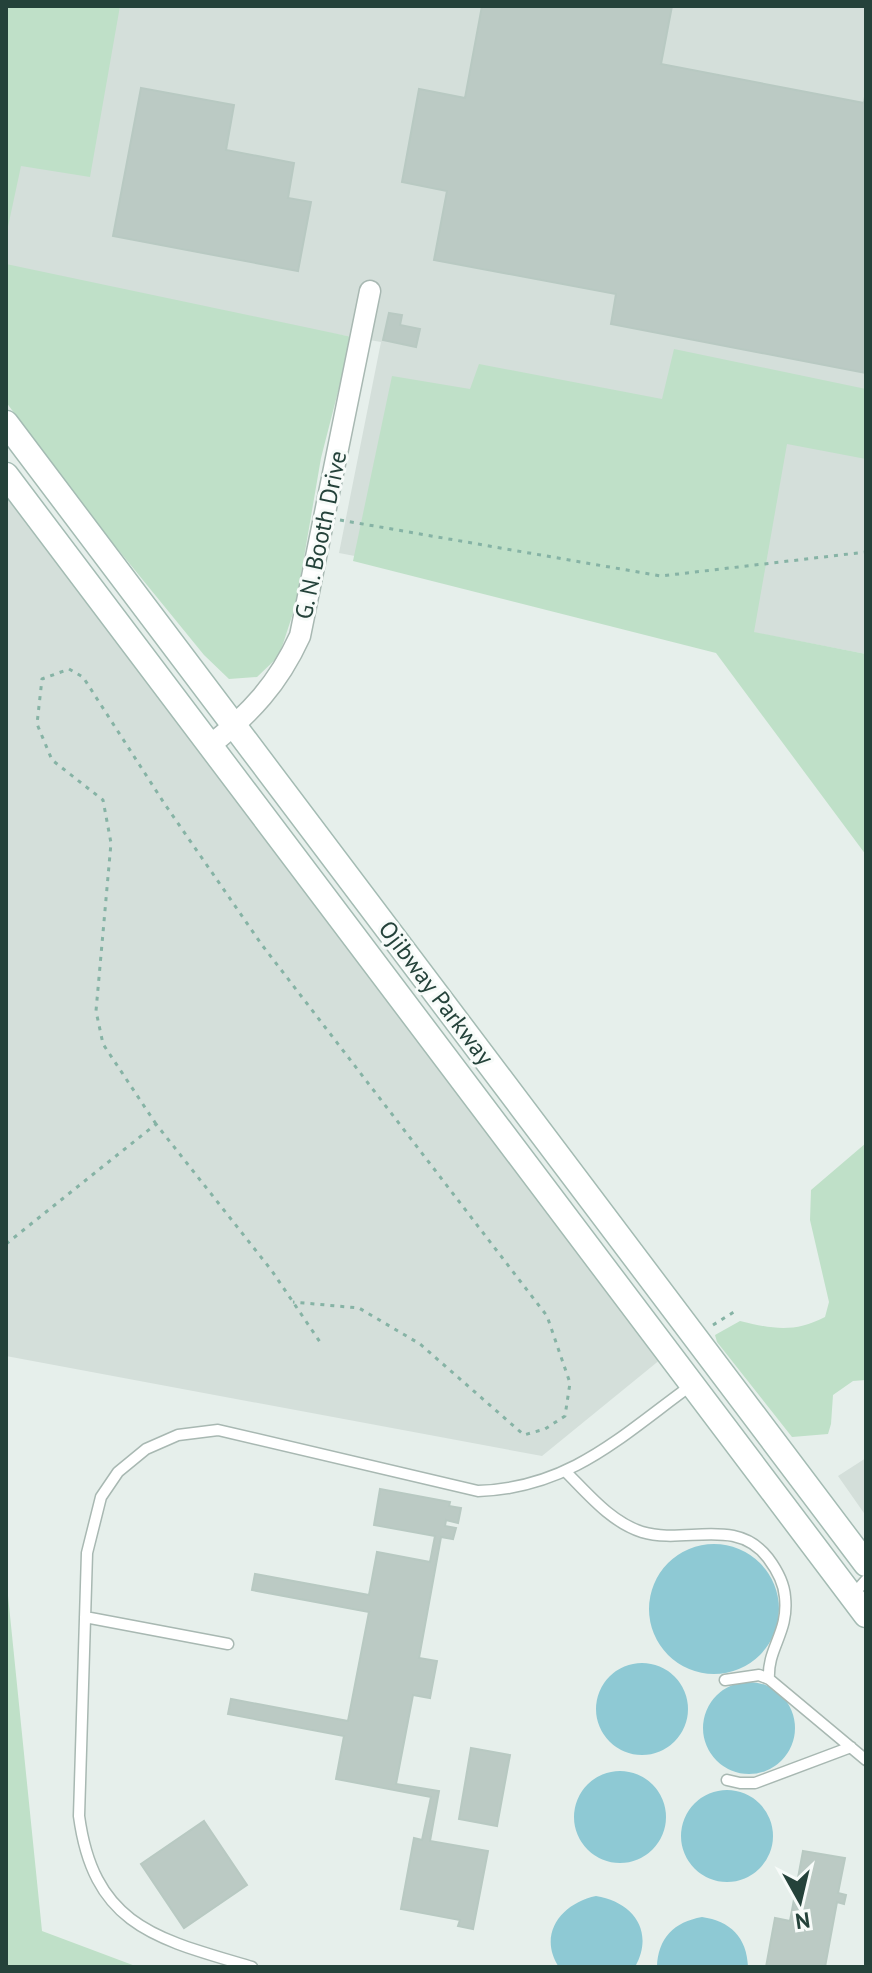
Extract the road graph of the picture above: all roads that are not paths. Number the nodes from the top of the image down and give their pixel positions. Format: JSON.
{"nodes":[{"id":1,"x":370,"y":291,"type":"dead end"},
{"id":2,"x":6,"y":423,"type":"edge"},
{"id":3,"x":6,"y":475,"type":"edge"},
{"id":4,"x":234,"y":726,"type":"junction"},
{"id":5,"x":209,"y":746,"type":"junction"},
{"id":6,"x":698,"y":1341,"type":"junction"},
{"id":7,"x":688,"y":1377,"type":"junction"},
{"id":8,"x":566,"y":1472,"type":"junction"},
{"id":9,"x":866,"y":1564,"type":"edge"},
{"id":10,"x":861,"y":1597,"type":"edge"},
{"id":11,"x":85,"y":1617,"type":"junction"},
{"id":12,"x":228,"y":1644,"type":"dead end"},
{"id":13,"x":769,"y":1679,"type":"junction"},
{"id":14,"x":725,"y":1680,"type":"dead end"},
{"id":15,"x":851,"y":1747,"type":"junction"},
{"id":16,"x":866,"y":1760,"type":"edge"},
{"id":17,"x":727,"y":1780,"type":"dead end"},
{"id":18,"x":252,"y":1967,"type":"edge"}],
"edges":[{"from":1,"to":4,"type":"street","name":"G. N. Booth Drive"},
{"from":2,"to":4,"type":"main road","name":"Ojibway Parkway"},
{"from":3,"to":5,"type":"main road","name":"Ojibway Parkway"},
{"from":4,"to":5,"type":"street","name":"G. N. Booth Drive"},
{"from":4,"to":6,"type":"main road","name":"Ojibway Parkway"},
{"from":5,"to":7,"type":"main road","name":"Ojibway Parkway"},
{"from":6,"to":7,"type":"lane"},
{"from":6,"to":9,"type":"main road","name":"Ojibway Parkway"},
{"from":7,"to":8,"type":"lane"},
{"from":7,"to":10,"type":"main road","name":"Ojibway Parkway"},
{"from":8,"to":11,"type":"lane"},
{"from":8,"to":13,"type":"lane"},
{"from":11,"to":12,"type":"lane"},
{"from":11,"to":18,"type":"lane"},
{"from":13,"to":14,"type":"lane"},
{"from":13,"to":15,"type":"lane"},
{"from":15,"to":16,"type":"lane"},
{"from":15,"to":17,"type":"lane"}]}
